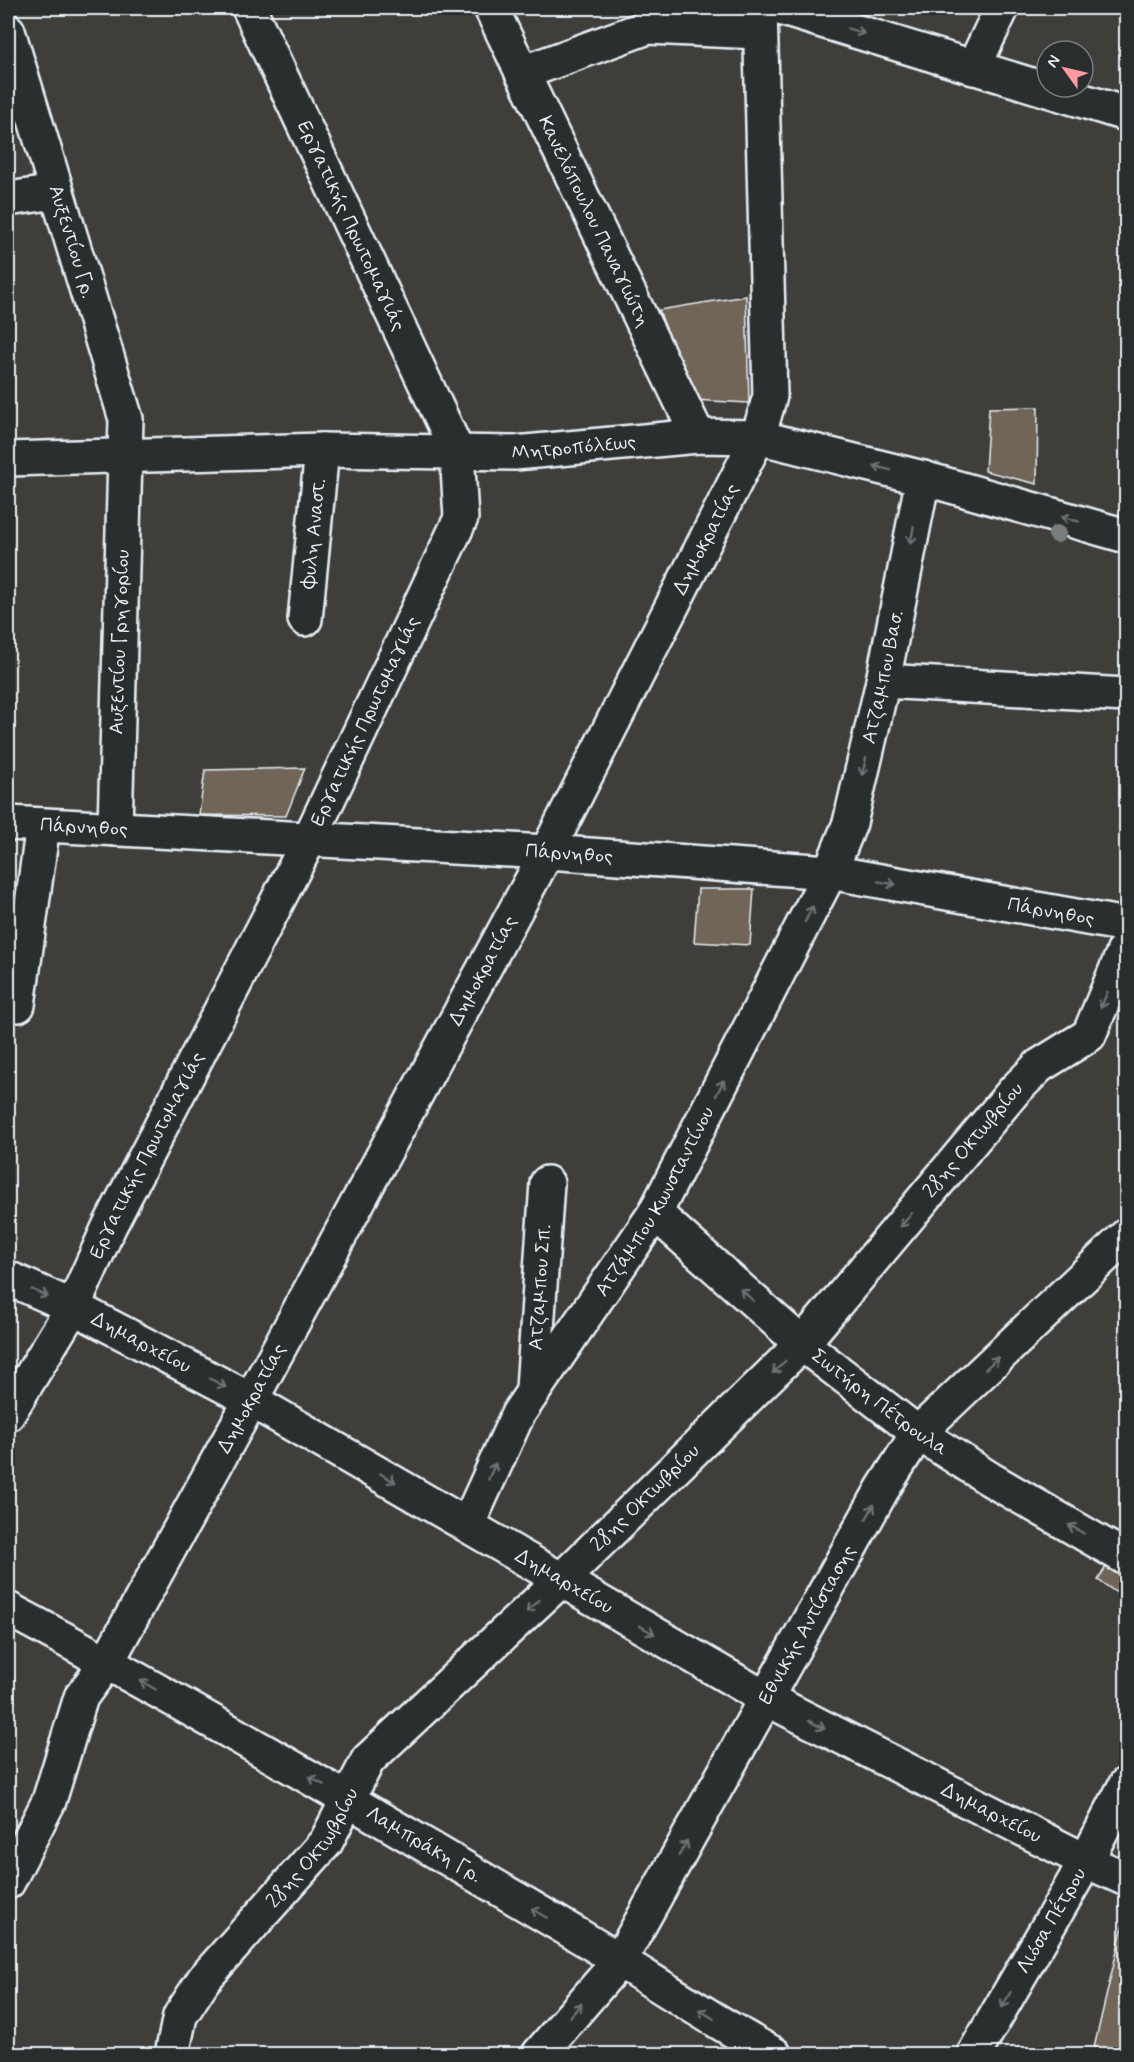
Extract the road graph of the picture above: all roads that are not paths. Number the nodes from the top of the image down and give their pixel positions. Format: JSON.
{"nodes":[{"id":1,"x":249,"y":8,"type":"edge"},
{"id":2,"x":491,"y":8,"type":"edge"},
{"id":3,"x":780,"y":8,"type":"edge"},
{"id":4,"x":1002,"y":8,"type":"edge"},
{"id":5,"x":759,"y":20,"type":"edge"},
{"id":6,"x":8,"y":31,"type":"edge"},
{"id":7,"x":973,"y":68,"type":"junction"},
{"id":8,"x":522,"y":73,"type":"junction"},
{"id":9,"x":1126,"y":114,"type":"edge"},
{"id":10,"x":56,"y":192,"type":"junction"},
{"id":11,"x":8,"y":199,"type":"edge"},
{"id":12,"x":699,"y":436,"type":"junction"},
{"id":13,"x":758,"y":437,"type":"junction"},
{"id":14,"x":321,"y":450,"type":"junction"},
{"id":15,"x":457,"y":451,"type":"junction"},
{"id":16,"x":126,"y":455,"type":"junction"},
{"id":17,"x":8,"y":459,"type":"edge"},
{"id":18,"x":923,"y":478,"type":"junction"},
{"id":19,"x":1126,"y":536,"type":"edge"},
{"id":20,"x":306,"y":619,"type":"dead end"},
{"id":21,"x":884,"y":681,"type":"junction"},
{"id":22,"x":1126,"y":695,"type":"edge"},
{"id":23,"x":8,"y":823,"type":"edge"},
{"id":24,"x":43,"y":825,"type":"junction"},
{"id":25,"x":115,"y":829,"type":"junction"},
{"id":26,"x":309,"y":840,"type":"junction"},
{"id":27,"x":547,"y":852,"type":"junction"},
{"id":28,"x":830,"y":872,"type":"junction"},
{"id":29,"x":1126,"y":925,"type":"edge"},
{"id":30,"x":1126,"y":946,"type":"edge"},
{"id":31,"x":8,"y":1005,"type":"edge"},
{"id":32,"x":547,"y":1183,"type":"dead end"},
{"id":33,"x":655,"y":1213,"type":"junction"},
{"id":34,"x":1126,"y":1236,"type":"edge"},
{"id":35,"x":8,"y":1278,"type":"edge"},
{"id":36,"x":73,"y":1307,"type":"junction"},
{"id":37,"x":802,"y":1344,"type":"junction"},
{"id":38,"x":533,"y":1390,"type":"junction"},
{"id":39,"x":251,"y":1400,"type":"junction"},
{"id":40,"x":8,"y":1414,"type":"edge"},
{"id":41,"x":918,"y":1433,"type":"junction"},
{"id":42,"x":468,"y":1524,"type":"junction"},
{"id":43,"x":1126,"y":1558,"type":"edge"},
{"id":44,"x":561,"y":1580,"type":"junction"},
{"id":45,"x":8,"y":1609,"type":"edge"},
{"id":46,"x":107,"y":1662,"type":"junction"},
{"id":47,"x":767,"y":1699,"type":"junction"},
{"id":48,"x":1126,"y":1784,"type":"edge"},
{"id":49,"x":347,"y":1799,"type":"junction"},
{"id":50,"x":1086,"y":1862,"type":"junction"},
{"id":51,"x":1126,"y":1879,"type":"edge"},
{"id":52,"x":8,"y":1882,"type":"edge"},
{"id":53,"x":620,"y":1960,"type":"junction"},
{"id":54,"x":739,"y":2045,"type":"edge"},
{"id":55,"x":172,"y":2055,"type":"edge"},
{"id":56,"x":539,"y":2055,"type":"edge"},
{"id":57,"x":774,"y":2055,"type":"edge"},
{"id":58,"x":974,"y":2055,"type":"edge"}],
"edges":[{"from":1,"to":15,"type":"street","name":"Εργατικής Πρωτομαγιάς"},
{"from":2,"to":8,"type":"street","name":"Κανελόπουλου Παναγιώτη"},
{"from":3,"to":7,"type":"street","one_way":true},
{"from":4,"to":7,"type":"street"},
{"from":5,"to":8,"type":"street"},
{"from":5,"to":13,"type":"street","name":"Δημοκρατίας"},
{"from":6,"to":10,"type":"street","name":"Αυξεντίου Γρ."},
{"from":7,"to":9,"type":"street"},
{"from":8,"to":12,"type":"street","name":"Κανελόπουλου Παναγιώτη"},
{"from":10,"to":11,"type":"street"},
{"from":10,"to":16,"type":"street","name":"Αυξεντίου Γρ."},
{"from":12,"to":13,"type":"street","name":"Μητροπόλεως"},
{"from":12,"to":15,"type":"street","name":"Μητροπόλεως"},
{"from":18,"to":13,"type":"street","name":"Μητροπόλεως","one_way":true},
{"from":13,"to":27,"type":"street","name":"Δημοκρατίας"},
{"from":14,"to":15,"type":"street","name":"Μητροπόλεως"},
{"from":14,"to":16,"type":"street","name":"Μητροπόλεως"},
{"from":14,"to":20,"type":"street","name":"Φυλη Αναστ."},
{"from":15,"to":26,"type":"street","name":"Εργατικής Πρωτομαγιάς"},
{"from":16,"to":17,"type":"street","name":"Μητροπόλεως"},
{"from":16,"to":25,"type":"street","name":"Αυξεντίου Γρηγορίου"},
{"from":19,"to":18,"type":"street","name":"Μητροπόλεως","one_way":true},
{"from":18,"to":21,"type":"street","name":"Ατζαμπου Βασ.","one_way":true},
{"from":21,"to":22,"type":"street"},
{"from":21,"to":28,"type":"street","name":"Ατζαμπου Βασ.","one_way":true},
{"from":23,"to":24,"type":"street","name":"Πάρνηθος"},
{"from":24,"to":25,"type":"street","name":"Πάρνηθος"},
{"from":24,"to":31,"type":"street"},
{"from":25,"to":26,"type":"street","name":"Πάρνηθος"},
{"from":26,"to":27,"type":"street","name":"Πάρνηθος"},
{"from":26,"to":36,"type":"street","name":"Εργατικής Πρωτομαγιάς"},
{"from":27,"to":28,"type":"street","name":"Πάρνηθος"},
{"from":27,"to":39,"type":"street","name":"Δημοκρατίας"},
{"from":28,"to":29,"type":"street","name":"Πάρνηθος","one_way":true},
{"from":33,"to":28,"type":"street","name":"Ατζάμπου Κωνσταντίνου","one_way":true},
{"from":30,"to":37,"type":"street","name":"28ης Οκτωβρίου","one_way":true},
{"from":32,"to":38,"type":"street","name":"Ατζαμπου Σπ."},
{"from":37,"to":33,"type":"street","name":"Σωτήρη Πέτρουλα","one_way":true},
{"from":33,"to":38,"type":"street","name":"Ατζάμπου Κωνσταντίνου"},
{"from":41,"to":34,"type":"street","name":"Εθνικής Αντίστασης","one_way":true},
{"from":35,"to":36,"type":"street","name":"Δημαρχείου","one_way":true},
{"from":36,"to":39,"type":"street","name":"Δημαρχείου","one_way":true},
{"from":36,"to":40,"type":"street","name":"Εργατικής Πρωτομαγιάς"},
{"from":37,"to":41,"type":"street","name":"Σωτήρη Πέτρουλα"},
{"from":37,"to":44,"type":"street","name":"28ης Οκτωβρίου","one_way":true},
{"from":42,"to":38,"type":"street","name":"Ατζάμπου Κωνσταντίνου","one_way":true},
{"from":39,"to":42,"type":"street","name":"Δημαρχείου","one_way":true},
{"from":39,"to":46,"type":"street","name":"Δημοκρατίας"},
{"from":43,"to":41,"type":"street","name":"Σωτήρη Πέτρουλα","one_way":true},
{"from":47,"to":41,"type":"street","name":"Εθνικής Αντίστασης","one_way":true},
{"from":42,"to":44,"type":"street","name":"Δημαρχείου"},
{"from":44,"to":47,"type":"street","name":"Δημαρχείου","one_way":true},
{"from":44,"to":49,"type":"street","name":"28ης Οκτωβρίου","one_way":true},
{"from":45,"to":46,"type":"street","name":"Λαμπράκη Γρ."},
{"from":49,"to":46,"type":"street","name":"Λαμπράκη Γρ.","one_way":true},
{"from":46,"to":52,"type":"street","name":"Δημοκρατίας"},
{"from":47,"to":50,"type":"street","name":"Δημαρχείου","one_way":true},
{"from":53,"to":47,"type":"street","name":"Εθνικής Αντίστασης","one_way":true},
{"from":48,"to":50,"type":"street","name":"Λιόσα Πέτρου"},
{"from":53,"to":49,"type":"street","name":"Λαμπράκη Γρ.","one_way":true},
{"from":49,"to":55,"type":"street","name":"28ης Οκτωβρίου"},
{"from":50,"to":51,"type":"street","name":"Δημαρχείου"},
{"from":50,"to":58,"type":"street","name":"Λιόσα Πέτρου","one_way":true},
{"from":54,"to":53,"type":"street","name":"Λαμπράκη Γρ.","one_way":true},
{"from":56,"to":53,"type":"street","name":"Εθνικής Αντίστασης","one_way":true},
{"from":54,"to":57,"type":"street","name":"Λαμπράκη Γρ."}]}
